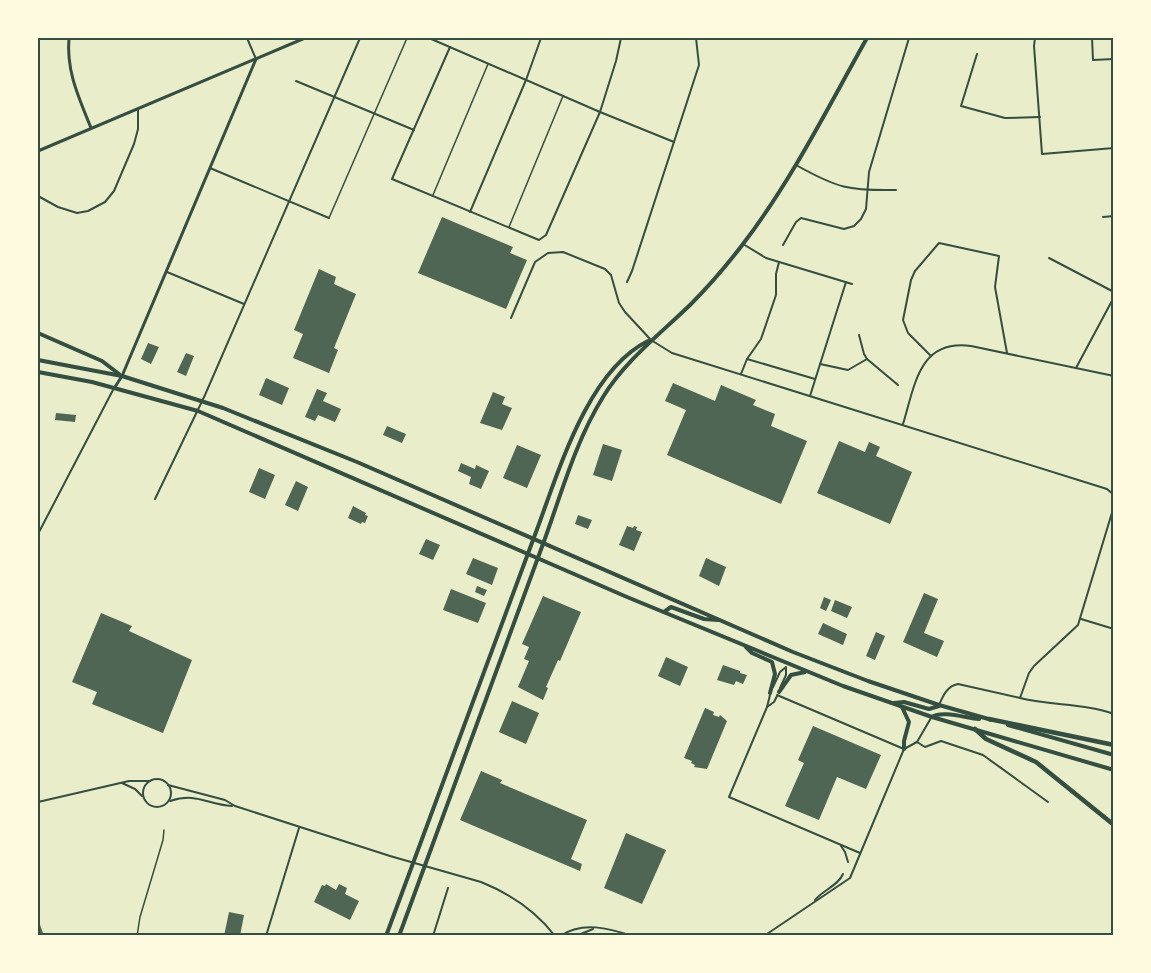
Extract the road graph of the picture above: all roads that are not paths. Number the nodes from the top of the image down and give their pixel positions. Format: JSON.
{"nodes":[{"id":1,"x":69,"y":38,"type":"edge"},
{"id":2,"x":247,"y":38,"type":"edge"},
{"id":3,"x":305,"y":38,"type":"edge"},
{"id":4,"x":360,"y":38,"type":"edge"},
{"id":5,"x":407,"y":38,"type":"edge"},
{"id":6,"x":429,"y":38,"type":"edge"},
{"id":7,"x":541,"y":38,"type":"edge"},
{"id":8,"x":621,"y":38,"type":"edge"},
{"id":9,"x":696,"y":38,"type":"edge"},
{"id":10,"x":867,"y":38,"type":"edge"},
{"id":11,"x":909,"y":38,"type":"edge"},
{"id":12,"x":1036,"y":38,"type":"edge"},
{"id":13,"x":1092,"y":38,"type":"edge"},
{"id":14,"x":450,"y":47,"type":"junction"},
{"id":15,"x":977,"y":54,"type":"dead end"},
{"id":16,"x":256,"y":59,"type":"junction"},
{"id":17,"x":1113,"y":59,"type":"edge"},
{"id":18,"x":488,"y":63,"type":"junction"},
{"id":19,"x":526,"y":80,"type":"junction"},
{"id":20,"x":296,"y":81,"type":"dead end"},
{"id":21,"x":563,"y":96,"type":"junction"},
{"id":22,"x":334,"y":97,"type":"junction"},
{"id":23,"x":138,"y":109,"type":"junction"},
{"id":24,"x":600,"y":112,"type":"junction"},
{"id":25,"x":374,"y":114,"type":"junction"},
{"id":26,"x":1040,"y":117,"type":"junction"},
{"id":27,"x":92,"y":128,"type":"junction"},
{"id":28,"x":414,"y":130,"type":"junction"},
{"id":29,"x":674,"y":142,"type":"junction"},
{"id":30,"x":1113,"y":148,"type":"edge"},
{"id":31,"x":38,"y":151,"type":"edge"},
{"id":32,"x":795,"y":164,"type":"junction"},
{"id":33,"x":210,"y":168,"type":"junction"},
{"id":34,"x":896,"y":190,"type":"dead end"},
{"id":35,"x":866,"y":191,"type":"junction"},
{"id":36,"x":38,"y":196,"type":"edge"},
{"id":37,"x":433,"y":196,"type":"junction"},
{"id":38,"x":289,"y":201,"type":"junction"},
{"id":39,"x":470,"y":212,"type":"junction"},
{"id":40,"x":1113,"y":216,"type":"edge"},
{"id":41,"x":1103,"y":217,"type":"dead end"},
{"id":42,"x":329,"y":218,"type":"joint"},
{"id":43,"x":508,"y":228,"type":"junction"},
{"id":44,"x":743,"y":244,"type":"junction"},
{"id":45,"x":783,"y":245,"type":"dead end"},
{"id":46,"x":1049,"y":258,"type":"dead end"},
{"id":47,"x":779,"y":262,"type":"junction"},
{"id":48,"x":167,"y":272,"type":"junction"},
{"id":49,"x":627,"y":282,"type":"dead end"},
{"id":50,"x":846,"y":282,"type":"junction"},
{"id":51,"x":852,"y":284,"type":"dead end"},
{"id":52,"x":1113,"y":292,"type":"edge"},
{"id":53,"x":1113,"y":297,"type":"edge"},
{"id":54,"x":244,"y":304,"type":"junction"},
{"id":55,"x":511,"y":318,"type":"dead end"},
{"id":56,"x":38,"y":333,"type":"edge"},
{"id":57,"x":859,"y":335,"type":"dead end"},
{"id":58,"x":651,"y":340,"type":"junction"},
{"id":59,"x":1007,"y":353,"type":"junction"},
{"id":60,"x":930,"y":355,"type":"junction"},
{"id":61,"x":747,"y":359,"type":"junction"},
{"id":62,"x":867,"y":359,"type":"junction"},
{"id":63,"x":38,"y":360,"type":"edge"},
{"id":64,"x":820,"y":364,"type":"junction"},
{"id":65,"x":1076,"y":368,"type":"junction"},
{"id":66,"x":38,"y":372,"type":"edge"},
{"id":67,"x":740,"y":375,"type":"junction"},
{"id":68,"x":122,"y":376,"type":"junction"},
{"id":69,"x":1113,"y":376,"type":"edge"},
{"id":70,"x":815,"y":379,"type":"junction"},
{"id":71,"x":898,"y":386,"type":"dead end"},
{"id":72,"x":115,"y":387,"type":"junction"},
{"id":73,"x":810,"y":396,"type":"junction"},
{"id":74,"x":202,"y":401,"type":"junction"},
{"id":75,"x":198,"y":411,"type":"junction"},
{"id":76,"x":903,"y":424,"type":"junction"},
{"id":77,"x":1113,"y":495,"type":"edge"},
{"id":78,"x":155,"y":499,"type":"dead end"},
{"id":79,"x":1113,"y":506,"type":"edge"},
{"id":80,"x":38,"y":534,"type":"edge"},
{"id":81,"x":534,"y":540,"type":"junction"},
{"id":82,"x":543,"y":544,"type":"junction"},
{"id":83,"x":528,"y":554,"type":"junction"},
{"id":84,"x":539,"y":559,"type":"junction"},
{"id":85,"x":664,"y":612,"type":"junction"},
{"id":86,"x":1081,"y":619,"type":"junction"},
{"id":87,"x":722,"y":620,"type":"junction"},
{"id":88,"x":1113,"y":629,"type":"edge"},
{"id":89,"x":743,"y":644,"type":"junction"},
{"id":90,"x":787,"y":665,"type":"junction"},
{"id":91,"x":813,"y":673,"type":"junction"},
{"id":92,"x":770,"y":693,"type":"junction"},
{"id":93,"x":778,"y":693,"type":"junction"},
{"id":94,"x":1020,"y":698,"type":"junction"},
{"id":95,"x":890,"y":703,"type":"junction"},
{"id":96,"x":939,"y":705,"type":"junction"},
{"id":97,"x":767,"y":707,"type":"junction"},
{"id":98,"x":902,"y":707,"type":"junction"},
{"id":99,"x":1113,"y":714,"type":"edge"},
{"id":100,"x":932,"y":717,"type":"junction"},
{"id":101,"x":989,"y":719,"type":"junction"},
{"id":102,"x":975,"y":729,"type":"junction"},
{"id":103,"x":917,"y":742,"type":"junction"},
{"id":104,"x":1113,"y":746,"type":"edge"},
{"id":105,"x":904,"y":749,"type":"junction"},
{"id":106,"x":1113,"y":756,"type":"edge"},
{"id":107,"x":1113,"y":770,"type":"edge"},
{"id":108,"x":150,"y":781,"type":"junction"},
{"id":109,"x":122,"y":783,"type":"junction"},
{"id":110,"x":168,"y":784,"type":"junction"},
{"id":111,"x":143,"y":796,"type":"junction"},
{"id":112,"x":169,"y":801,"type":"junction"},
{"id":113,"x":38,"y":802,"type":"edge"},
{"id":114,"x":1048,"y":802,"type":"dead end"},
{"id":115,"x":235,"y":806,"type":"junction"},
{"id":116,"x":1113,"y":825,"type":"edge"},
{"id":117,"x":299,"y":828,"type":"junction"},
{"id":118,"x":164,"y":830,"type":"dead end"},
{"id":119,"x":841,"y":846,"type":"junction"},
{"id":120,"x":860,"y":853,"type":"junction"},
{"id":121,"x":848,"y":862,"type":"dead end"},
{"id":122,"x":412,"y":863,"type":"junction"},
{"id":123,"x":424,"y":865,"type":"junction"},
{"id":124,"x":843,"y":874,"type":"dead end"},
{"id":125,"x":448,"y":888,"type":"dead end"},
{"id":126,"x":814,"y":902,"type":"junction"},
{"id":127,"x":596,"y":928,"type":"junction"},
{"id":128,"x":137,"y":936,"type":"edge"},
{"id":129,"x":266,"y":936,"type":"edge"},
{"id":130,"x":386,"y":936,"type":"edge"},
{"id":131,"x":399,"y":936,"type":"edge"},
{"id":132,"x":433,"y":936,"type":"edge"},
{"id":133,"x":555,"y":936,"type":"edge"},
{"id":134,"x":560,"y":936,"type":"edge"},
{"id":135,"x":576,"y":936,"type":"edge"},
{"id":136,"x":632,"y":936,"type":"edge"},
{"id":137,"x":764,"y":936,"type":"edge"}],
"edges":[{"from":1,"to":27,"type":"street"},
{"from":2,"to":16,"type":"street"},
{"from":3,"to":16,"type":"street"},
{"from":4,"to":22,"type":"street"},
{"from":5,"to":25,"type":"lane"},
{"from":6,"to":14,"type":"street"},
{"from":7,"to":19,"type":"street"},
{"from":8,"to":24,"type":"street"},
{"from":9,"to":29,"type":"street"},
{"from":10,"to":32,"type":"main road"},
{"from":11,"to":35,"type":"street"},
{"from":12,"to":26,"type":"street"},
{"from":13,"to":17,"type":"street"},
{"from":14,"to":18,"type":"street"},
{"from":14,"to":28,"type":"street"},
{"from":15,"to":26,"type":"street"},
{"from":16,"to":23,"type":"street"},
{"from":16,"to":33,"type":"street"},
{"from":18,"to":19,"type":"street"},
{"from":18,"to":37,"type":"lane"},
{"from":19,"to":21,"type":"street"},
{"from":19,"to":39,"type":"street"},
{"from":20,"to":22,"type":"street"},
{"from":21,"to":24,"type":"street"},
{"from":21,"to":43,"type":"lane"},
{"from":22,"to":25,"type":"street"},
{"from":22,"to":38,"type":"street"},
{"from":23,"to":27,"type":"street"},
{"from":23,"to":36,"type":"street"},
{"from":24,"to":29,"type":"street"},
{"from":24,"to":43,"type":"street"},
{"from":25,"to":28,"type":"street"},
{"from":25,"to":42,"type":"lane"},
{"from":26,"to":30,"type":"street"},
{"from":27,"to":31,"type":"street"},
{"from":28,"to":37,"type":"street"},
{"from":29,"to":49,"type":"street"},
{"from":32,"to":35,"type":"street"},
{"from":32,"to":44,"type":"main road"},
{"from":33,"to":38,"type":"street"},
{"from":33,"to":48,"type":"street"},
{"from":34,"to":35,"type":"street"},
{"from":35,"to":45,"type":"street"},
{"from":37,"to":39,"type":"street"},
{"from":38,"to":42,"type":"street"},
{"from":38,"to":54,"type":"street"},
{"from":39,"to":43,"type":"street"},
{"from":40,"to":41,"type":"street"},
{"from":44,"to":47,"type":"street"},
{"from":44,"to":58,"type":"main road"},
{"from":46,"to":52,"type":"street"},
{"from":47,"to":50,"type":"street"},
{"from":47,"to":61,"type":"street"},
{"from":48,"to":54,"type":"street"},
{"from":48,"to":68,"type":"street"},
{"from":50,"to":51,"type":"street"},
{"from":50,"to":64,"type":"street"},
{"from":53,"to":65,"type":"street"},
{"from":54,"to":74,"type":"street"},
{"from":55,"to":58,"type":"street"},
{"from":56,"to":68,"type":"main road"},
{"from":57,"to":62,"type":"street"},
{"from":58,"to":67,"type":"street"},
{"from":58,"to":81,"type":"main road"},
{"from":58,"to":82,"type":"main road"},
{"from":59,"to":60,"type":"street"},
{"from":59,"to":60,"type":"street"},
{"from":59,"to":65,"type":"street"},
{"from":60,"to":76,"type":"street"},
{"from":61,"to":67,"type":"street"},
{"from":61,"to":70,"type":"street"},
{"from":62,"to":64,"type":"street"},
{"from":62,"to":71,"type":"street"},
{"from":63,"to":68,"type":"main road"},
{"from":64,"to":70,"type":"street"},
{"from":65,"to":69,"type":"street"},
{"from":66,"to":72,"type":"main road"},
{"from":67,"to":73,"type":"street"},
{"from":68,"to":72,"type":"street"},
{"from":68,"to":74,"type":"main road"},
{"from":70,"to":73,"type":"street"},
{"from":72,"to":75,"type":"main road"},
{"from":72,"to":80,"type":"street"},
{"from":73,"to":76,"type":"street"},
{"from":74,"to":75,"type":"street"},
{"from":74,"to":81,"type":"main road"},
{"from":75,"to":78,"type":"street"},
{"from":75,"to":83,"type":"main road"},
{"from":76,"to":77,"type":"street"},
{"from":79,"to":86,"type":"street"},
{"from":81,"to":82,"type":"main road"},
{"from":81,"to":83,"type":"main road"},
{"from":82,"to":84,"type":"main road"},
{"from":82,"to":87,"type":"main road"},
{"from":83,"to":84,"type":"main road"},
{"from":83,"to":122,"type":"main road"},
{"from":84,"to":85,"type":"main road"},
{"from":84,"to":123,"type":"main road"},
{"from":85,"to":87,"type":"main road"},
{"from":85,"to":89,"type":"main road"},
{"from":86,"to":88,"type":"street"},
{"from":86,"to":94,"type":"street"},
{"from":87,"to":96,"type":"main road"},
{"from":89,"to":90,"type":"main road"},
{"from":89,"to":92,"type":"main road"},
{"from":90,"to":91,"type":"main road"},
{"from":90,"to":92,"type":"street"},
{"from":90,"to":93,"type":"street"},
{"from":91,"to":93,"type":"main road"},
{"from":91,"to":95,"type":"main road"},
{"from":92,"to":97,"type":"street"},
{"from":93,"to":97,"type":"street"},
{"from":93,"to":105,"type":"street"},
{"from":94,"to":96,"type":"street"},
{"from":94,"to":99,"type":"street"},
{"from":95,"to":96,"type":"main road"},
{"from":95,"to":98,"type":"main road"},
{"from":96,"to":101,"type":"main road"},
{"from":97,"to":119,"type":"street"},
{"from":98,"to":100,"type":"main road"},
{"from":98,"to":105,"type":"main road"},
{"from":100,"to":101,"type":"main road"},
{"from":100,"to":102,"type":"main road"},
{"from":100,"to":103,"type":"street"},
{"from":101,"to":104,"type":"highway"},
{"from":101,"to":106,"type":"main road"},
{"from":102,"to":107,"type":"main road"},
{"from":102,"to":116,"type":"highway"},
{"from":103,"to":105,"type":"street"},
{"from":103,"to":114,"type":"street"},
{"from":105,"to":120,"type":"street"},
{"from":108,"to":109,"type":"street"},
{"from":108,"to":110,"type":"street"},
{"from":108,"to":111,"type":"street"},
{"from":109,"to":111,"type":"street"},
{"from":109,"to":113,"type":"street"},
{"from":110,"to":112,"type":"street"},
{"from":110,"to":115,"type":"street"},
{"from":111,"to":112,"type":"street"},
{"from":112,"to":115,"type":"street"},
{"from":115,"to":117,"type":"street"},
{"from":117,"to":122,"type":"street"},
{"from":117,"to":129,"type":"street"},
{"from":118,"to":128,"type":"lane"},
{"from":119,"to":120,"type":"street"},
{"from":119,"to":121,"type":"street"},
{"from":120,"to":126,"type":"street"},
{"from":122,"to":123,"type":"street"},
{"from":122,"to":130,"type":"main road"},
{"from":123,"to":131,"type":"main road"},
{"from":123,"to":133,"type":"street"},
{"from":124,"to":126,"type":"street"},
{"from":125,"to":132,"type":"street"},
{"from":126,"to":137,"type":"street"},
{"from":127,"to":134,"type":"street"},
{"from":127,"to":135,"type":"street"},
{"from":127,"to":136,"type":"street"}]}
